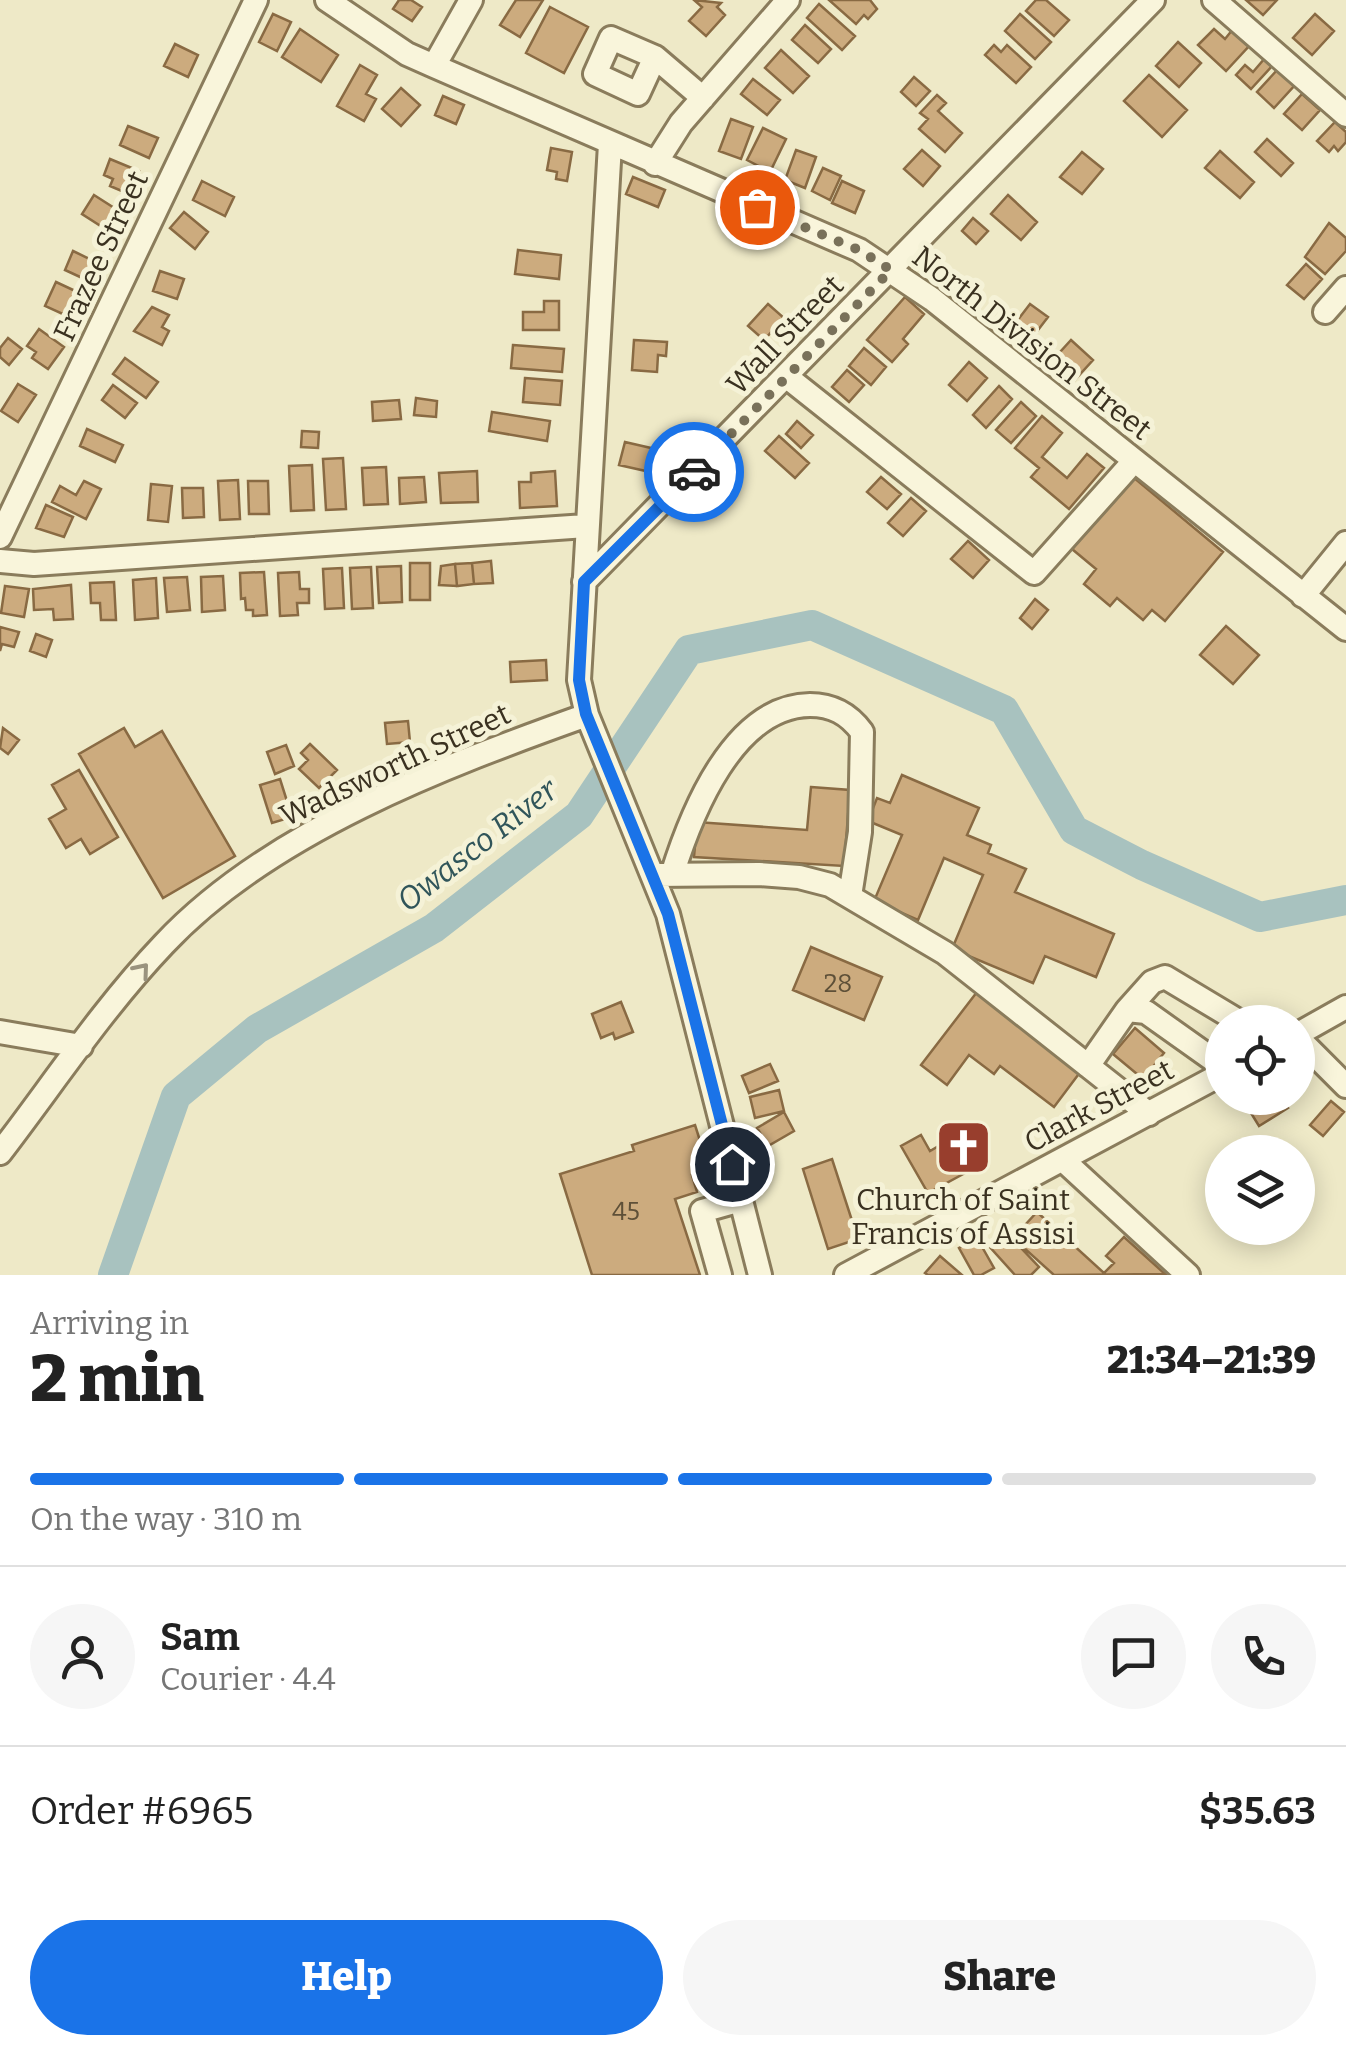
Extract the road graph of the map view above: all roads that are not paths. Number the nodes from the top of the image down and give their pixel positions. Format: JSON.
{"nodes":[{"id":1,"x":256,"y":0,"type":"edge"},
{"id":2,"x":327,"y":0,"type":"edge"},
{"id":3,"x":471,"y":0,"type":"edge"},
{"id":4,"x":788,"y":0,"type":"edge"},
{"id":5,"x":1153,"y":0,"type":"edge"},
{"id":6,"x":1214,"y":0,"type":"edge"},
{"id":7,"x":654,"y":58,"type":"dead end"},
{"id":8,"x":434,"y":66,"type":"junction"},
{"id":9,"x":703,"y":98,"type":"junction"},
{"id":10,"x":1346,"y":115,"type":"edge"},
{"id":11,"x":610,"y":144,"type":"junction"},
{"id":12,"x":655,"y":164,"type":"junction"},
{"id":13,"x":891,"y":270,"type":"junction"},
{"id":14,"x":1346,"y":288,"type":"edge"},
{"id":15,"x":1324,"y":312,"type":"dead end"},
{"id":16,"x":787,"y":376,"type":"junction"},
{"id":17,"x":1134,"y":461,"type":"junction"},
{"id":18,"x":576,"y":526,"type":"junction"},
{"id":19,"x":0,"y":537,"type":"edge"},
{"id":20,"x":1346,"y":543,"type":"edge"},
{"id":21,"x":0,"y":562,"type":"edge"},
{"id":22,"x":584,"y":582,"type":"junction"},
{"id":23,"x":1303,"y":596,"type":"junction"},
{"id":24,"x":1346,"y":630,"type":"edge"},
{"id":25,"x":589,"y":721,"type":"junction"},
{"id":26,"x":663,"y":875,"type":"junction"},
{"id":27,"x":850,"y":896,"type":"junction"},
{"id":28,"x":1212,"y":1005,"type":"edge"},
{"id":29,"x":1346,"y":1008,"type":"edge"},
{"id":30,"x":1127,"y":1010,"type":"junction"},
{"id":31,"x":1315,"y":1026,"type":"edge"},
{"id":32,"x":0,"y":1032,"type":"edge"},
{"id":33,"x":81,"y":1046,"type":"junction"},
{"id":34,"x":1205,"y":1054,"type":"edge"},
{"id":35,"x":1315,"y":1054,"type":"edge"},
{"id":36,"x":1088,"y":1066,"type":"junction"},
{"id":37,"x":1205,"y":1083,"type":"edge"},
{"id":38,"x":1346,"y":1086,"type":"edge"},
{"id":39,"x":1149,"y":1114,"type":"junction"},
{"id":40,"x":0,"y":1154,"type":"edge"},
{"id":41,"x":1062,"y":1160,"type":"junction"},
{"id":42,"x":741,"y":1200,"type":"junction"},
{"id":43,"x":720,"y":1275,"type":"edge"},
{"id":44,"x":760,"y":1275,"type":"edge"},
{"id":45,"x":846,"y":1275,"type":"edge"},
{"id":46,"x":1188,"y":1275,"type":"edge"}],
"edges":[{"from":1,"to":19,"type":"street","name":"Frazee Street"},
{"from":2,"to":8,"type":"street","name":"North Division Street"},
{"from":3,"to":8,"type":"street"},
{"from":4,"to":9,"type":"street"},
{"from":5,"to":13,"type":"street","name":"Wall Street"},
{"from":6,"to":10,"type":"street"},
{"from":7,"to":9,"type":"street"},
{"from":8,"to":11,"type":"street","name":"North Division Street"},
{"from":9,"to":12,"type":"street"},
{"from":11,"to":12,"type":"street","name":"North Division Street"},
{"from":11,"to":18,"type":"street"},
{"from":12,"to":13,"type":"street","name":"North Division Street"},
{"from":13,"to":16,"type":"street","name":"Wall Street"},
{"from":13,"to":17,"type":"street","name":"North Division Street"},
{"from":14,"to":15,"type":"street"},
{"from":16,"to":17,"type":"street"},
{"from":16,"to":22,"type":"street","name":"Wall Street"},
{"from":17,"to":23,"type":"street","name":"North Division Street"},
{"from":18,"to":21,"type":"street"},
{"from":18,"to":22,"type":"street"},
{"from":20,"to":23,"type":"street"},
{"from":22,"to":25,"type":"street"},
{"from":23,"to":24,"type":"street","name":"North Division Street"},
{"from":25,"to":26,"type":"street"},
{"from":33,"to":25,"type":"street","name":"Wadsworth Street","one_way":true},
{"from":26,"to":27,"type":"street"},
{"from":26,"to":27,"type":"street"},
{"from":26,"to":42,"type":"street"},
{"from":27,"to":36,"type":"street"},
{"from":28,"to":30,"type":"street"},
{"from":29,"to":31,"type":"street"},
{"from":30,"to":34,"type":"street"},
{"from":30,"to":36,"type":"street"},
{"from":32,"to":33,"type":"street"},
{"from":33,"to":40,"type":"street","name":"Wadsworth Street"},
{"from":35,"to":38,"type":"street"},
{"from":36,"to":39,"type":"street"},
{"from":37,"to":39,"type":"street","name":"Clark Street"},
{"from":39,"to":41,"type":"street","name":"Clark Street"},
{"from":41,"to":45,"type":"street","name":"Clark Street"},
{"from":41,"to":46,"type":"street"},
{"from":42,"to":43,"type":"street"},
{"from":42,"to":44,"type":"street"}]}
